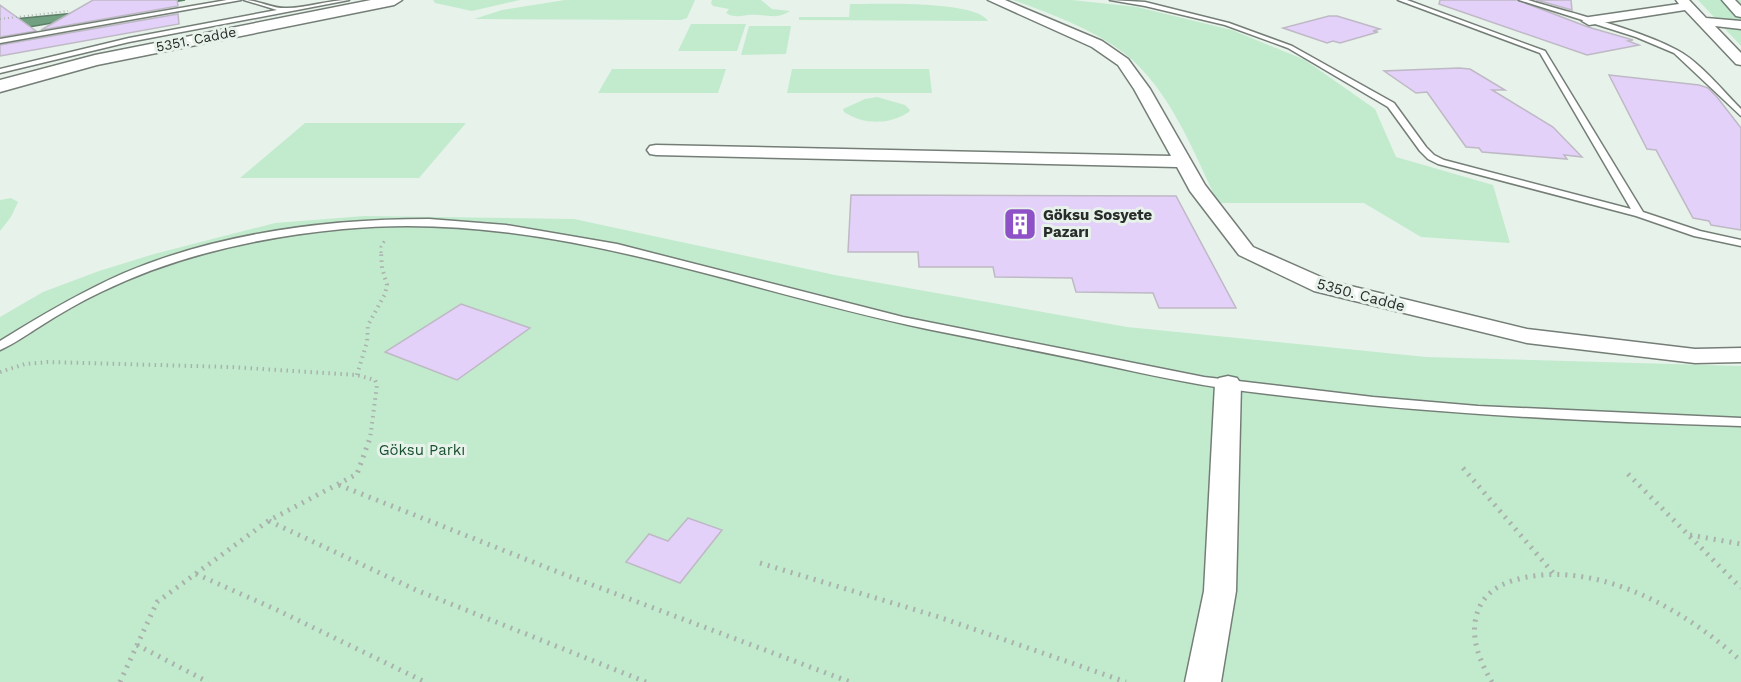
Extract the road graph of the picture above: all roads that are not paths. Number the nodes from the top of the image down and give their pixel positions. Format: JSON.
{"nodes":[{"id":1,"x":238,"y":0,"type":"edge"},
{"id":2,"x":247,"y":0,"type":"edge"},
{"id":3,"x":346,"y":0,"type":"edge"},
{"id":4,"x":394,"y":0,"type":"edge"},
{"id":5,"x":994,"y":0,"type":"edge"},
{"id":6,"x":1113,"y":0,"type":"edge"},
{"id":7,"x":1401,"y":0,"type":"edge"},
{"id":8,"x":1522,"y":0,"type":"edge"},
{"id":9,"x":1728,"y":0,"type":"edge"},
{"id":10,"x":1644,"y":1,"type":"edge"},
{"id":11,"x":1685,"y":3,"type":"edge"},
{"id":12,"x":284,"y":11,"type":"junction"},
{"id":13,"x":1741,"y":13,"type":"edge"},
{"id":14,"x":1571,"y":15,"type":"junction"},
{"id":15,"x":1589,"y":21,"type":"junction"},
{"id":16,"x":1701,"y":21,"type":"junction"},
{"id":17,"x":1741,"y":25,"type":"edge"},
{"id":18,"x":0,"y":41,"type":"edge"},
{"id":19,"x":1741,"y":61,"type":"edge"},
{"id":20,"x":0,"y":71,"type":"edge"},
{"id":21,"x":0,"y":86,"type":"edge"},
{"id":22,"x":1741,"y":114,"type":"edge"},
{"id":23,"x":656,"y":150,"type":"dead end"},
{"id":24,"x":1183,"y":162,"type":"junction"},
{"id":25,"x":1639,"y":214,"type":"junction"},
{"id":26,"x":1741,"y":243,"type":"edge"},
{"id":27,"x":0,"y":346,"type":"edge"},
{"id":28,"x":1741,"y":355,"type":"edge"},
{"id":29,"x":1228,"y":384,"type":"junction"},
{"id":30,"x":1741,"y":422,"type":"edge"},
{"id":31,"x":1203,"y":682,"type":"edge"}],
"edges":[{"from":1,"to":18,"type":"lane"},
{"from":2,"to":12,"type":"lane"},
{"from":3,"to":12,"type":"lane"},
{"from":4,"to":21,"type":"street","name":"5351. Cadde"},
{"from":5,"to":24,"type":"street","name":"5350. Cadde"},
{"from":6,"to":25,"type":"lane"},
{"from":7,"to":25,"type":"lane"},
{"from":8,"to":14,"type":"lane"},
{"from":9,"to":13,"type":"street"},
{"from":10,"to":14,"type":"street"},
{"from":11,"to":15,"type":"street"},
{"from":11,"to":16,"type":"street"},
{"from":12,"to":20,"type":"lane"},
{"from":14,"to":15,"type":"lane"},
{"from":15,"to":22,"type":"lane"},
{"from":16,"to":17,"type":"street"},
{"from":16,"to":19,"type":"street"},
{"from":23,"to":24,"type":"street"},
{"from":24,"to":28,"type":"street","name":"5350. Cadde"},
{"from":25,"to":26,"type":"lane"},
{"from":27,"to":29,"type":"lane"},
{"from":29,"to":30,"type":"lane"},
{"from":29,"to":31,"type":"street"}]}
